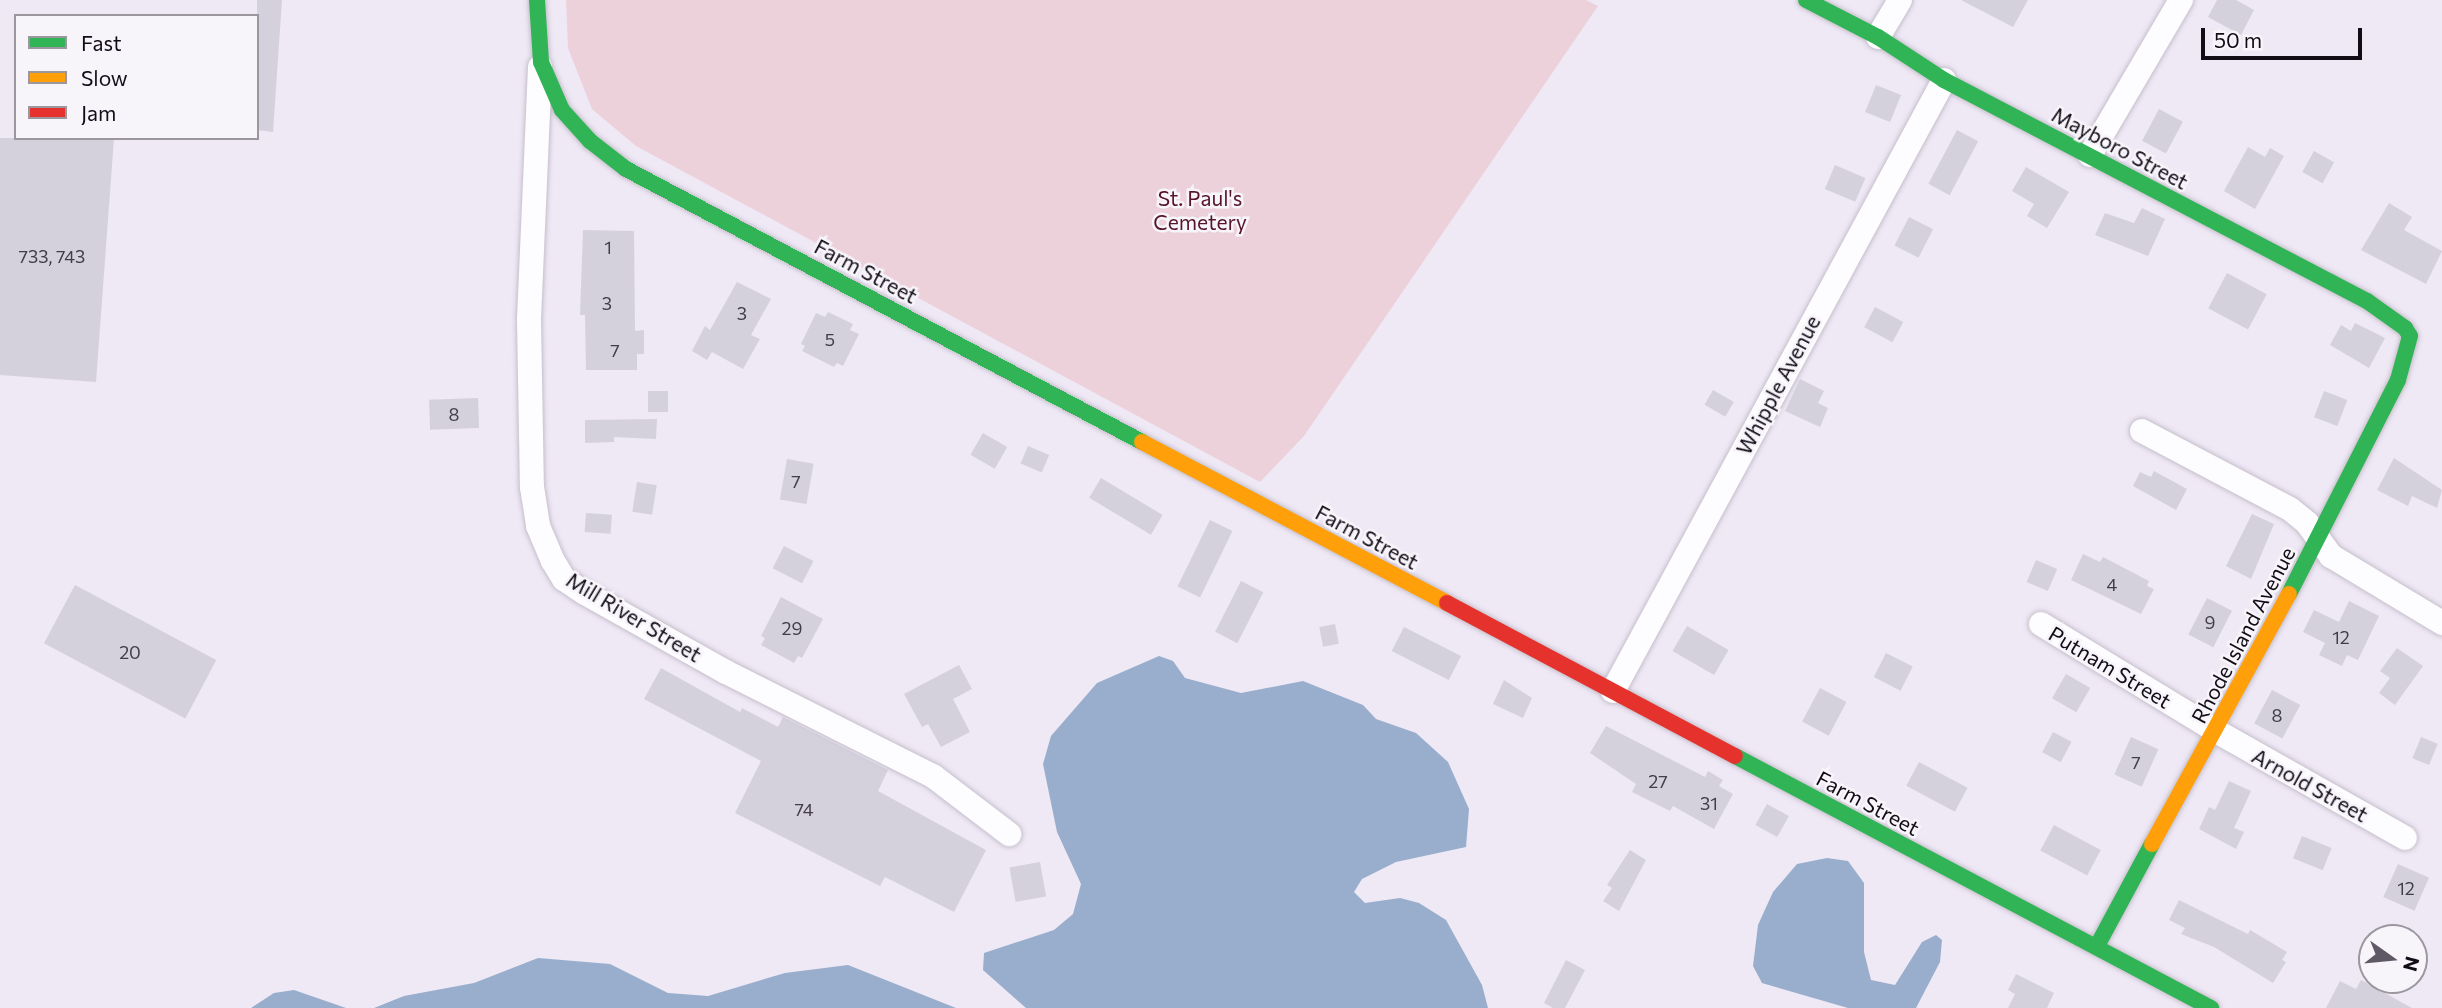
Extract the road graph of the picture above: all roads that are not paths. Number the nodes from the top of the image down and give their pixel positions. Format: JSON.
{"nodes":[{"id":1,"x":537,"y":0,"type":"edge"},
{"id":2,"x":1806,"y":0,"type":"edge"},
{"id":3,"x":1900,"y":0,"type":"edge"},
{"id":4,"x":2182,"y":0,"type":"edge"},
{"id":5,"x":1878,"y":37,"type":"junction"},
{"id":6,"x":541,"y":62,"type":"junction"},
{"id":7,"x":1944,"y":80,"type":"junction"},
{"id":8,"x":2090,"y":155,"type":"junction"},
{"id":9,"x":2410,"y":336,"type":"joint"},
{"id":10,"x":2142,"y":431,"type":"dead end"},
{"id":11,"x":2320,"y":537,"type":"junction"},
{"id":12,"x":2442,"y":623,"type":"edge"},
{"id":13,"x":2040,"y":624,"type":"dead end"},
{"id":14,"x":1613,"y":691,"type":"junction"},
{"id":15,"x":2216,"y":731,"type":"junction"},
{"id":16,"x":1009,"y":834,"type":"dead end"},
{"id":17,"x":2405,"y":838,"type":"dead end"},
{"id":18,"x":2097,"y":946,"type":"junction"},
{"id":19,"x":2211,"y":1008,"type":"edge"}],
"edges":[{"from":1,"to":6,"type":"street","name":"Farm Street"},
{"from":2,"to":5,"type":"street","name":"Mayboro Street"},
{"from":3,"to":5,"type":"street"},
{"from":4,"to":8,"type":"street"},
{"from":5,"to":7,"type":"street","name":"Mayboro Street"},
{"from":6,"to":14,"type":"street","name":"Farm Street"},
{"from":6,"to":16,"type":"street","name":"Mill River Street"},
{"from":7,"to":8,"type":"street","name":"Mayboro Street"},
{"from":7,"to":14,"type":"street","name":"Whipple Avenue"},
{"from":8,"to":9,"type":"street","name":"Mayboro Street"},
{"from":9,"to":11,"type":"street","name":"Rhode Island Avenue"},
{"from":10,"to":11,"type":"street"},
{"from":11,"to":12,"type":"street"},
{"from":11,"to":15,"type":"street","name":"Rhode Island Avenue"},
{"from":13,"to":15,"type":"street","name":"Putnam Street"},
{"from":14,"to":18,"type":"street","name":"Farm Street"},
{"from":15,"to":17,"type":"street","name":"Arnold Street"},
{"from":15,"to":18,"type":"street","name":"Rhode Island Avenue"},
{"from":18,"to":19,"type":"street","name":"Farm Street"}]}
